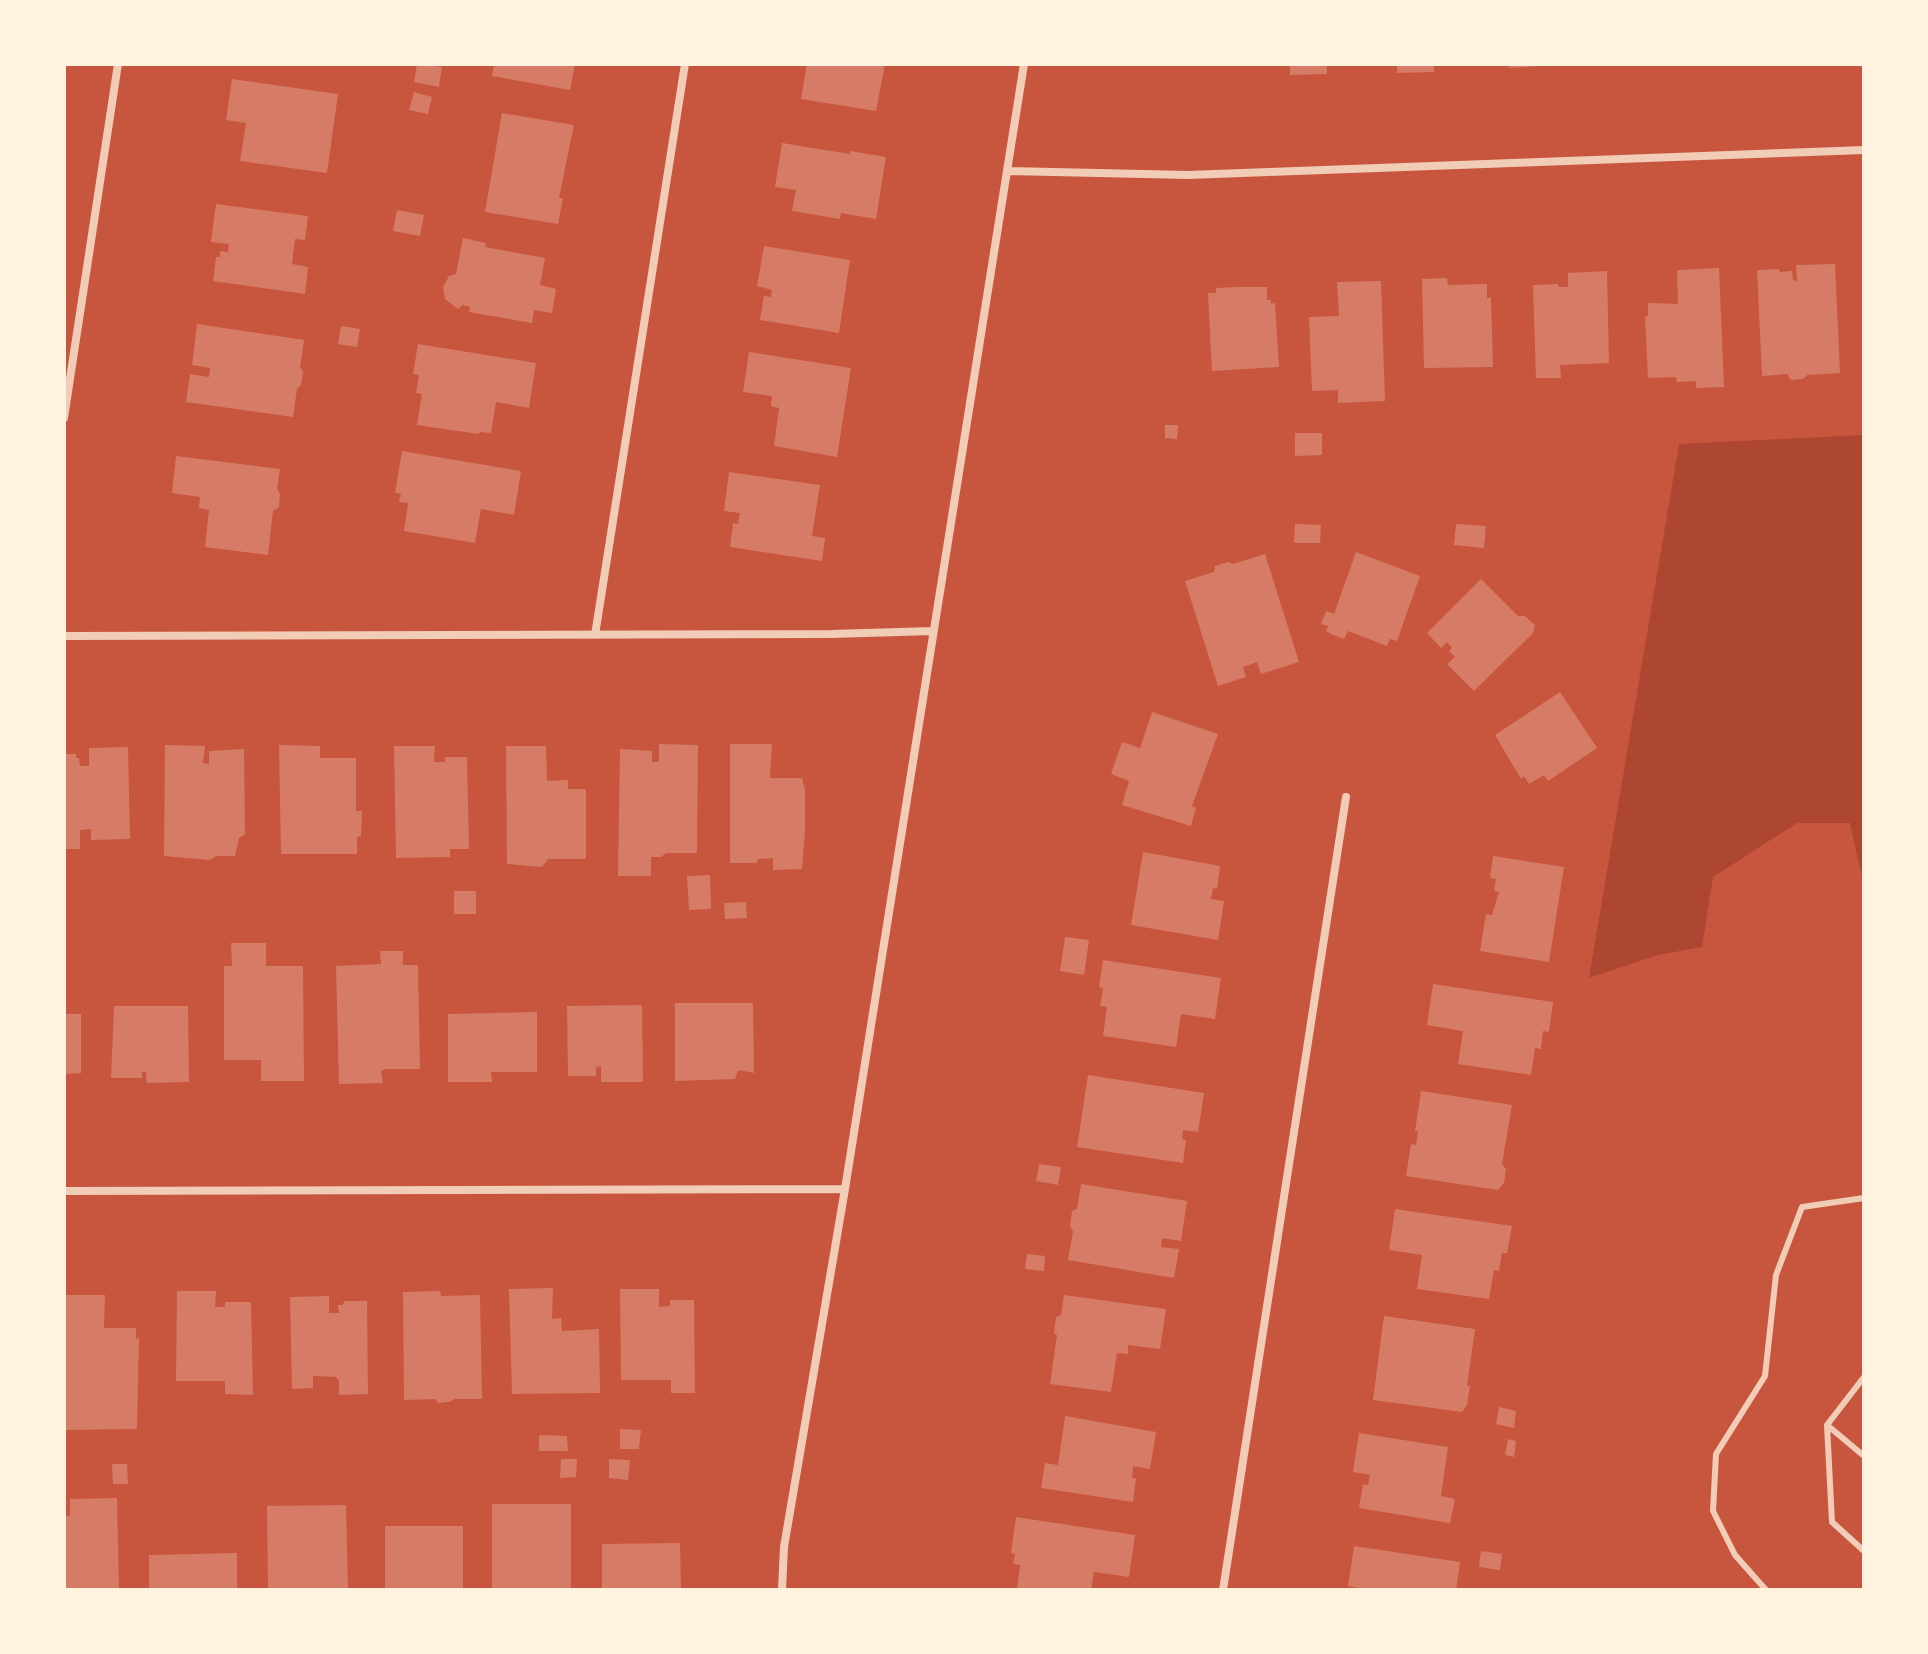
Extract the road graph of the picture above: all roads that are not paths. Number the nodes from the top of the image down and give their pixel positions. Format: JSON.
{"nodes":[{"id":1,"x":108,"y":64,"type":"edge"},
{"id":2,"x":118,"y":64,"type":"edge"},
{"id":3,"x":685,"y":64,"type":"edge"},
{"id":4,"x":1024,"y":64,"type":"edge"},
{"id":5,"x":1864,"y":150,"type":"edge"},
{"id":6,"x":1008,"y":171,"type":"junction"},
{"id":7,"x":64,"y":418,"type":"edge"},
{"id":8,"x":933,"y":631,"type":"junction"},
{"id":9,"x":595,"y":635,"type":"junction"},
{"id":10,"x":64,"y":636,"type":"edge"},
{"id":11,"x":1346,"y":797,"type":"dead end"},
{"id":12,"x":845,"y":1189,"type":"junction"},
{"id":13,"x":64,"y":1191,"type":"edge"},
{"id":14,"x":1864,"y":1198,"type":"edge"},
{"id":15,"x":1864,"y":1377,"type":"edge"},
{"id":16,"x":1827,"y":1425,"type":"junction"},
{"id":17,"x":1864,"y":1456,"type":"edge"},
{"id":18,"x":1864,"y":1551,"type":"edge"},
{"id":19,"x":782,"y":1590,"type":"edge"},
{"id":20,"x":1223,"y":1590,"type":"edge"},
{"id":21,"x":1766,"y":1590,"type":"edge"}],
"edges":[{"from":1,"to":2,"type":"street"},
{"from":2,"to":7,"type":"street"},
{"from":3,"to":9,"type":"street"},
{"from":4,"to":6,"type":"street"},
{"from":5,"to":6,"type":"street"},
{"from":6,"to":8,"type":"street"},
{"from":8,"to":9,"type":"street"},
{"from":8,"to":12,"type":"street"},
{"from":9,"to":10,"type":"street"},
{"from":11,"to":20,"type":"street"},
{"from":12,"to":13,"type":"street"},
{"from":12,"to":19,"type":"street"},
{"from":14,"to":21,"type":"lane"},
{"from":15,"to":16,"type":"lane"},
{"from":16,"to":17,"type":"lane"},
{"from":16,"to":18,"type":"lane"}]}
